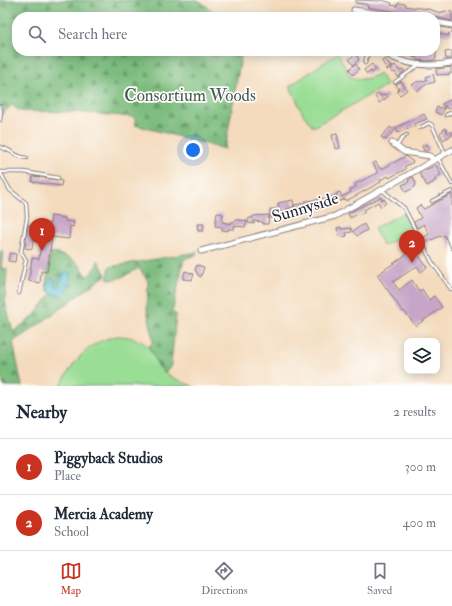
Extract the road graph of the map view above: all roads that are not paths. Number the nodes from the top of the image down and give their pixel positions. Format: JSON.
{"nodes":[{"id":1,"x":355,"y":12,"type":"edge"},
{"id":2,"x":367,"y":12,"type":"edge"},
{"id":3,"x":440,"y":23,"type":"edge"},
{"id":4,"x":452,"y":25,"type":"edge"},
{"id":5,"x":367,"y":56,"type":"edge"},
{"id":6,"x":392,"y":56,"type":"edge"},
{"id":7,"x":365,"y":63,"type":"dead end"},
{"id":8,"x":452,"y":63,"type":"edge"},
{"id":9,"x":420,"y":65,"type":"junction"},
{"id":10,"x":395,"y":82,"type":"dead end"},
{"id":11,"x":0,"y":106,"type":"edge"},
{"id":12,"x":0,"y":120,"type":"edge"},
{"id":13,"x":419,"y":128,"type":"dead end"},
{"id":14,"x":407,"y":135,"type":"dead end"},
{"id":15,"x":394,"y":145,"type":"joint"},
{"id":16,"x":0,"y":147,"type":"edge"},
{"id":17,"x":452,"y":150,"type":"edge"},
{"id":18,"x":446,"y":153,"type":"junction"},
{"id":19,"x":27,"y":158,"type":"dead end"},
{"id":20,"x":436,"y":159,"type":"junction"},
{"id":21,"x":0,"y":172,"type":"edge"},
{"id":22,"x":58,"y":178,"type":"dead end"},
{"id":23,"x":452,"y":184,"type":"edge"},
{"id":24,"x":382,"y":190,"type":"junction"},
{"id":25,"x":452,"y":191,"type":"edge"},
{"id":26,"x":432,"y":201,"type":"dead end"},
{"id":27,"x":201,"y":251,"type":"dead end"},
{"id":28,"x":451,"y":289,"type":"dead end"},
{"id":29,"x":19,"y":293,"type":"dead end"}],
"edges":[{"from":1,"to":2,"type":"street"},
{"from":3,"to":4,"type":"street"},
{"from":5,"to":7,"type":"lane"},
{"from":6,"to":9,"type":"street"},
{"from":8,"to":9,"type":"street"},
{"from":9,"to":10,"type":"lane"},
{"from":11,"to":12,"type":"lane"},
{"from":13,"to":18,"type":"lane"},
{"from":14,"to":15,"type":"lane"},
{"from":15,"to":20,"type":"street"},
{"from":16,"to":19,"type":"lane"},
{"from":17,"to":18,"type":"street","name":"Sunnyside"},
{"from":18,"to":20,"type":"street","name":"Sunnyside"},
{"from":20,"to":23,"type":"lane"},
{"from":20,"to":24,"type":"street","name":"Sunnyside"},
{"from":21,"to":22,"type":"lane"},
{"from":21,"to":29,"type":"lane"},
{"from":24,"to":27,"type":"street","name":"Sunnyside"},
{"from":24,"to":28,"type":"lane"},
{"from":25,"to":26,"type":"lane"}]}
